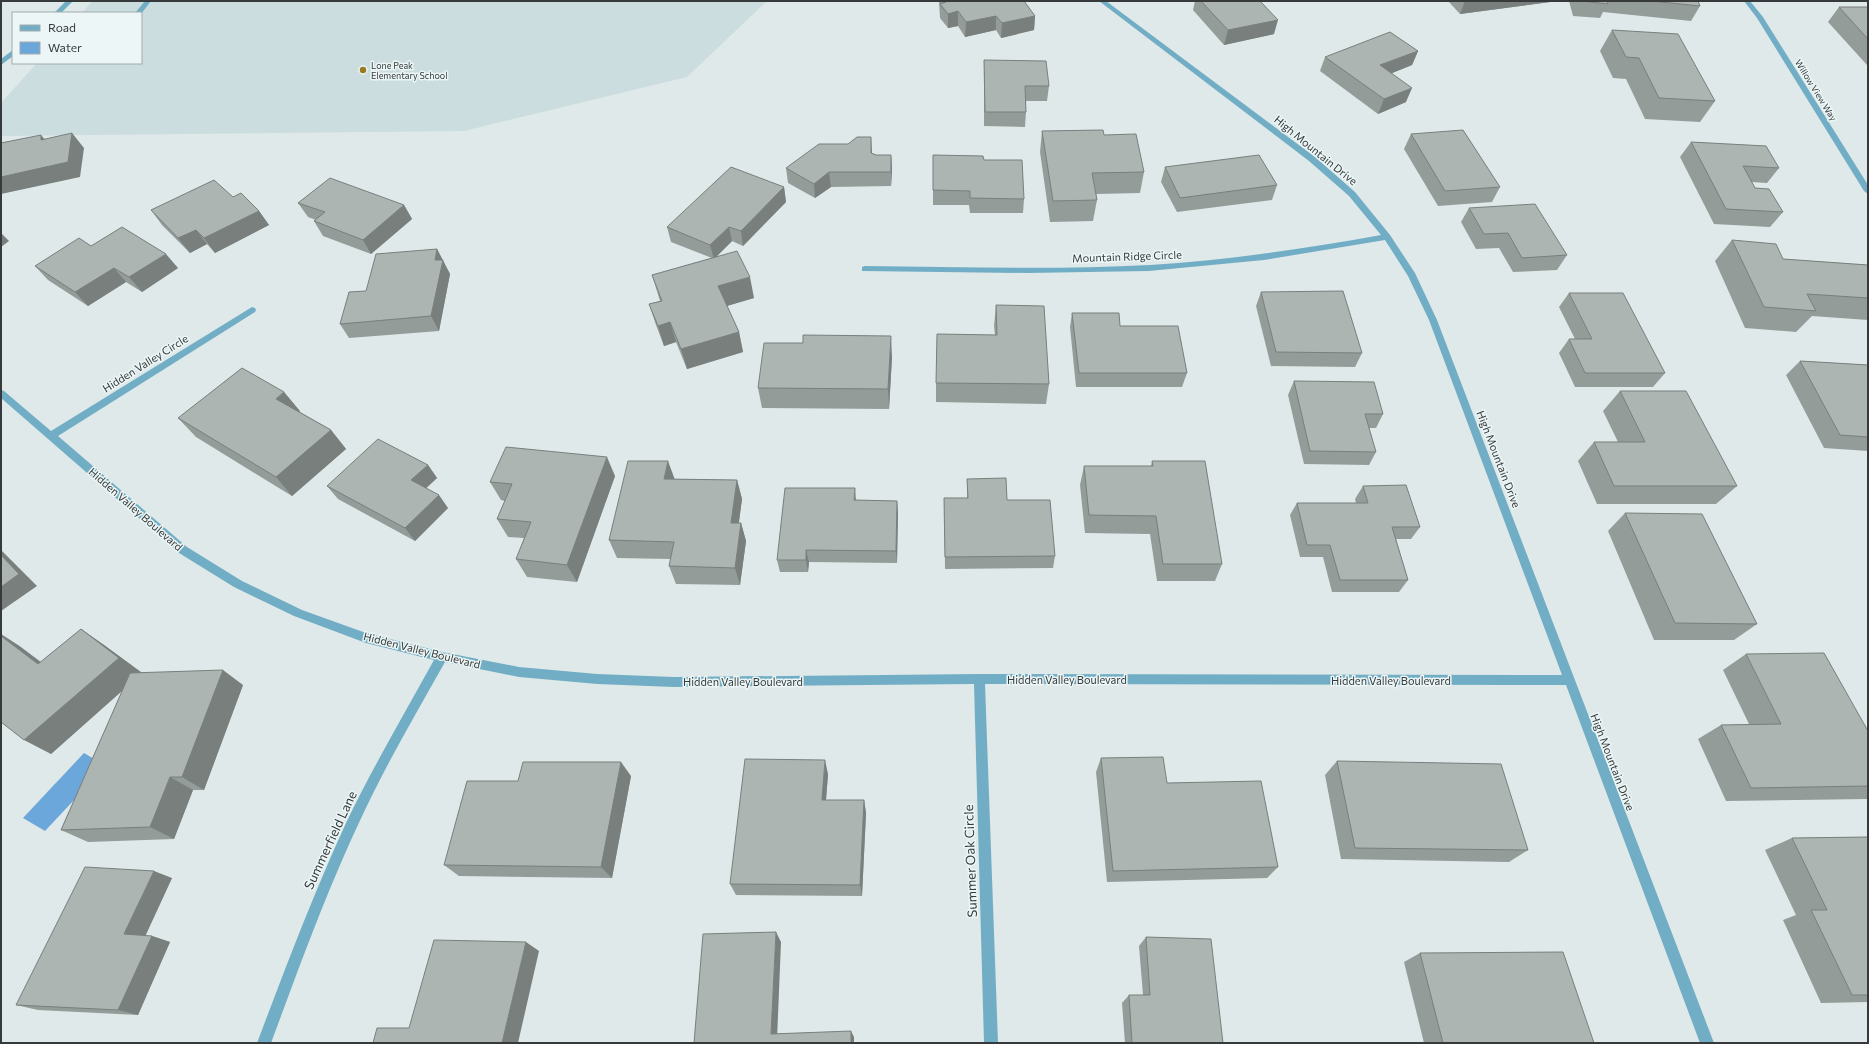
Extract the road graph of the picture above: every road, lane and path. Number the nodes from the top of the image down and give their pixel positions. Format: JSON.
{"nodes":[{"id":1,"x":70,"y":1,"type":"edge"},
{"id":2,"x":148,"y":1,"type":"edge"},
{"id":3,"x":1102,"y":1,"type":"edge"},
{"id":4,"x":1747,"y":1,"type":"edge"},
{"id":5,"x":58,"y":12,"type":"edge"},
{"id":6,"x":139,"y":12,"type":"edge"},
{"id":7,"x":12,"y":53,"type":"edge"},
{"id":8,"x":1,"y":63,"type":"edge"},
{"id":9,"x":1868,"y":191,"type":"edge"},
{"id":10,"x":1387,"y":236,"type":"junction"},
{"id":11,"x":865,"y":269,"type":"dead end"},
{"id":12,"x":252,"y":310,"type":"dead end"},
{"id":13,"x":1,"y":393,"type":"edge"},
{"id":14,"x":51,"y":436,"type":"junction"},
{"id":15,"x":442,"y":657,"type":"junction"},
{"id":16,"x":979,"y":679,"type":"junction"},
{"id":17,"x":1569,"y":680,"type":"junction"},
{"id":18,"x":264,"y":1043,"type":"edge"},
{"id":19,"x":991,"y":1043,"type":"edge"},
{"id":20,"x":1707,"y":1043,"type":"edge"}],
"edges":[{"from":1,"to":5,"type":"street"},
{"from":2,"to":6,"type":"street"},
{"from":3,"to":10,"type":"street","name":"High Mountain Drive"},
{"from":4,"to":9,"type":"street","name":"Willow View Way"},
{"from":7,"to":8,"type":"street"},
{"from":10,"to":11,"type":"street","name":"Mountain Ridge Circle"},
{"from":10,"to":17,"type":"street","name":"High Mountain Drive"},
{"from":12,"to":14,"type":"street","name":"Hidden Valley Circle"},
{"from":13,"to":14,"type":"street","name":"Hidden Valley Boulevard"},
{"from":14,"to":15,"type":"street","name":"Hidden Valley Boulevard"},
{"from":15,"to":16,"type":"street","name":"Hidden Valley Boulevard"},
{"from":15,"to":18,"type":"street","name":"Summerfield Lane"},
{"from":16,"to":17,"type":"street","name":"Hidden Valley Boulevard"},
{"from":16,"to":19,"type":"street","name":"Summer Oak Circle"},
{"from":17,"to":20,"type":"street","name":"High Mountain Drive"}]}
